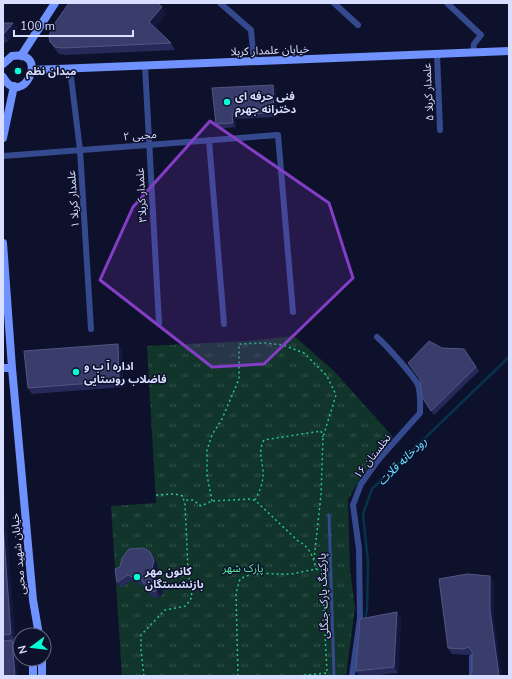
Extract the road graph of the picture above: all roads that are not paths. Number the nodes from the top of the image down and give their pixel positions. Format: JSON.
{"nodes":[{"id":1,"x":55,"y":3,"type":"edge"},
{"id":2,"x":220,"y":3,"type":"edge"},
{"id":3,"x":334,"y":3,"type":"edge"},
{"id":4,"x":447,"y":3,"type":"edge"},
{"id":5,"x":358,"y":25,"type":"dead end"},
{"id":6,"x":509,"y":51,"type":"edge"},
{"id":7,"x":472,"y":52,"type":"junction"},
{"id":8,"x":436,"y":54,"type":"junction"},
{"id":9,"x":21,"y":56,"type":"junction"},
{"id":10,"x":254,"y":61,"type":"junction"},
{"id":11,"x":3,"y":64,"type":"edge"},
{"id":12,"x":145,"y":66,"type":"junction"},
{"id":13,"x":70,"y":69,"type":"junction"},
{"id":14,"x":32,"y":70,"type":"junction"},
{"id":15,"x":3,"y":77,"type":"edge"},
{"id":16,"x":14,"y":86,"type":"junction"},
{"id":17,"x":440,"y":130,"type":"dead end"},
{"id":18,"x":3,"y":138,"type":"edge"},
{"id":19,"x":209,"y":140,"type":"junction"},
{"id":20,"x":148,"y":145,"type":"junction"},
{"id":21,"x":80,"y":150,"type":"junction"},
{"id":22,"x":3,"y":156,"type":"edge"},
{"id":23,"x":3,"y":243,"type":"edge"},
{"id":24,"x":293,"y":312,"type":"dead end"},
{"id":25,"x":159,"y":323,"type":"dead end"},
{"id":26,"x":224,"y":324,"type":"dead end"},
{"id":27,"x":91,"y":329,"type":"dead end"},
{"id":28,"x":377,"y":337,"type":"dead end"},
{"id":29,"x":3,"y":368,"type":"edge"},
{"id":30,"x":12,"y":368,"type":"junction"},
{"id":31,"x":329,"y":514,"type":"dead end"},
{"id":32,"x":33,"y":600,"type":"junction"},
{"id":33,"x":33,"y":627,"type":"edge"},
{"id":34,"x":38,"y":627,"type":"edge"},
{"id":35,"x":472,"y":657,"type":"edge"},
{"id":36,"x":334,"y":676,"type":"edge"},
{"id":37,"x":352,"y":676,"type":"edge"},
{"id":38,"x":472,"y":676,"type":"edge"}],
"edges":[{"from":1,"to":9,"type":"main road"},
{"from":2,"to":10,"type":"street"},
{"from":3,"to":5,"type":"street"},
{"from":4,"to":7,"type":"street"},
{"from":6,"to":7,"type":"main road","name":"خیابان علمدار کربلا"},
{"from":7,"to":8,"type":"main road","name":"خیابان علمدار کربلا"},
{"from":8,"to":10,"type":"main road","name":"خیابان علمدار کربلا"},
{"from":8,"to":17,"type":"street","name":"علمدار کربلا ۵"},
{"from":9,"to":11,"type":"main road"},
{"from":9,"to":14,"type":"main road"},
{"from":10,"to":12,"type":"main road","name":"خیابان علمدار کربلا"},
{"from":12,"to":13,"type":"main road","name":"خیابان علمدار کربلا"},
{"from":12,"to":20,"type":"street","name":"علمدار کربلا۳"},
{"from":13,"to":14,"type":"main road","name":"خیابان علمدار کربلا"},
{"from":13,"to":21,"type":"street","name":"علمدار کربلا ۱"},
{"from":14,"to":16,"type":"main road"},
{"from":15,"to":16,"type":"main road"},
{"from":16,"to":18,"type":"main road"},
{"from":19,"to":20,"type":"street","name":"محبی ۲"},
{"from":19,"to":24,"type":"street","name":"محبی ۲"},
{"from":19,"to":26,"type":"street"},
{"from":20,"to":21,"type":"street","name":"محبی ۲"},
{"from":20,"to":25,"type":"street","name":"علمدار کربلا۳"},
{"from":21,"to":22,"type":"street","name":"محبی ۲"},
{"from":21,"to":27,"type":"street","name":"علمدار کربلا ۱"},
{"from":23,"to":30,"type":"main road","name":"خیابان شهید محبی"},
{"from":28,"to":37,"type":"street","name":"نخلستان ۱۶"},
{"from":29,"to":30,"type":"main road"},
{"from":30,"to":32,"type":"main road","name":"خیابان شهید محبی"},
{"from":31,"to":36,"type":"lane","name":"پارکینگ پارک جنگلی"},
{"from":32,"to":33,"type":"main road","name":"خیابان شهید محبی"},
{"from":32,"to":34,"type":"main road","name":"خیابان شهید محبی"},
{"from":35,"to":38,"type":"street"}]}
